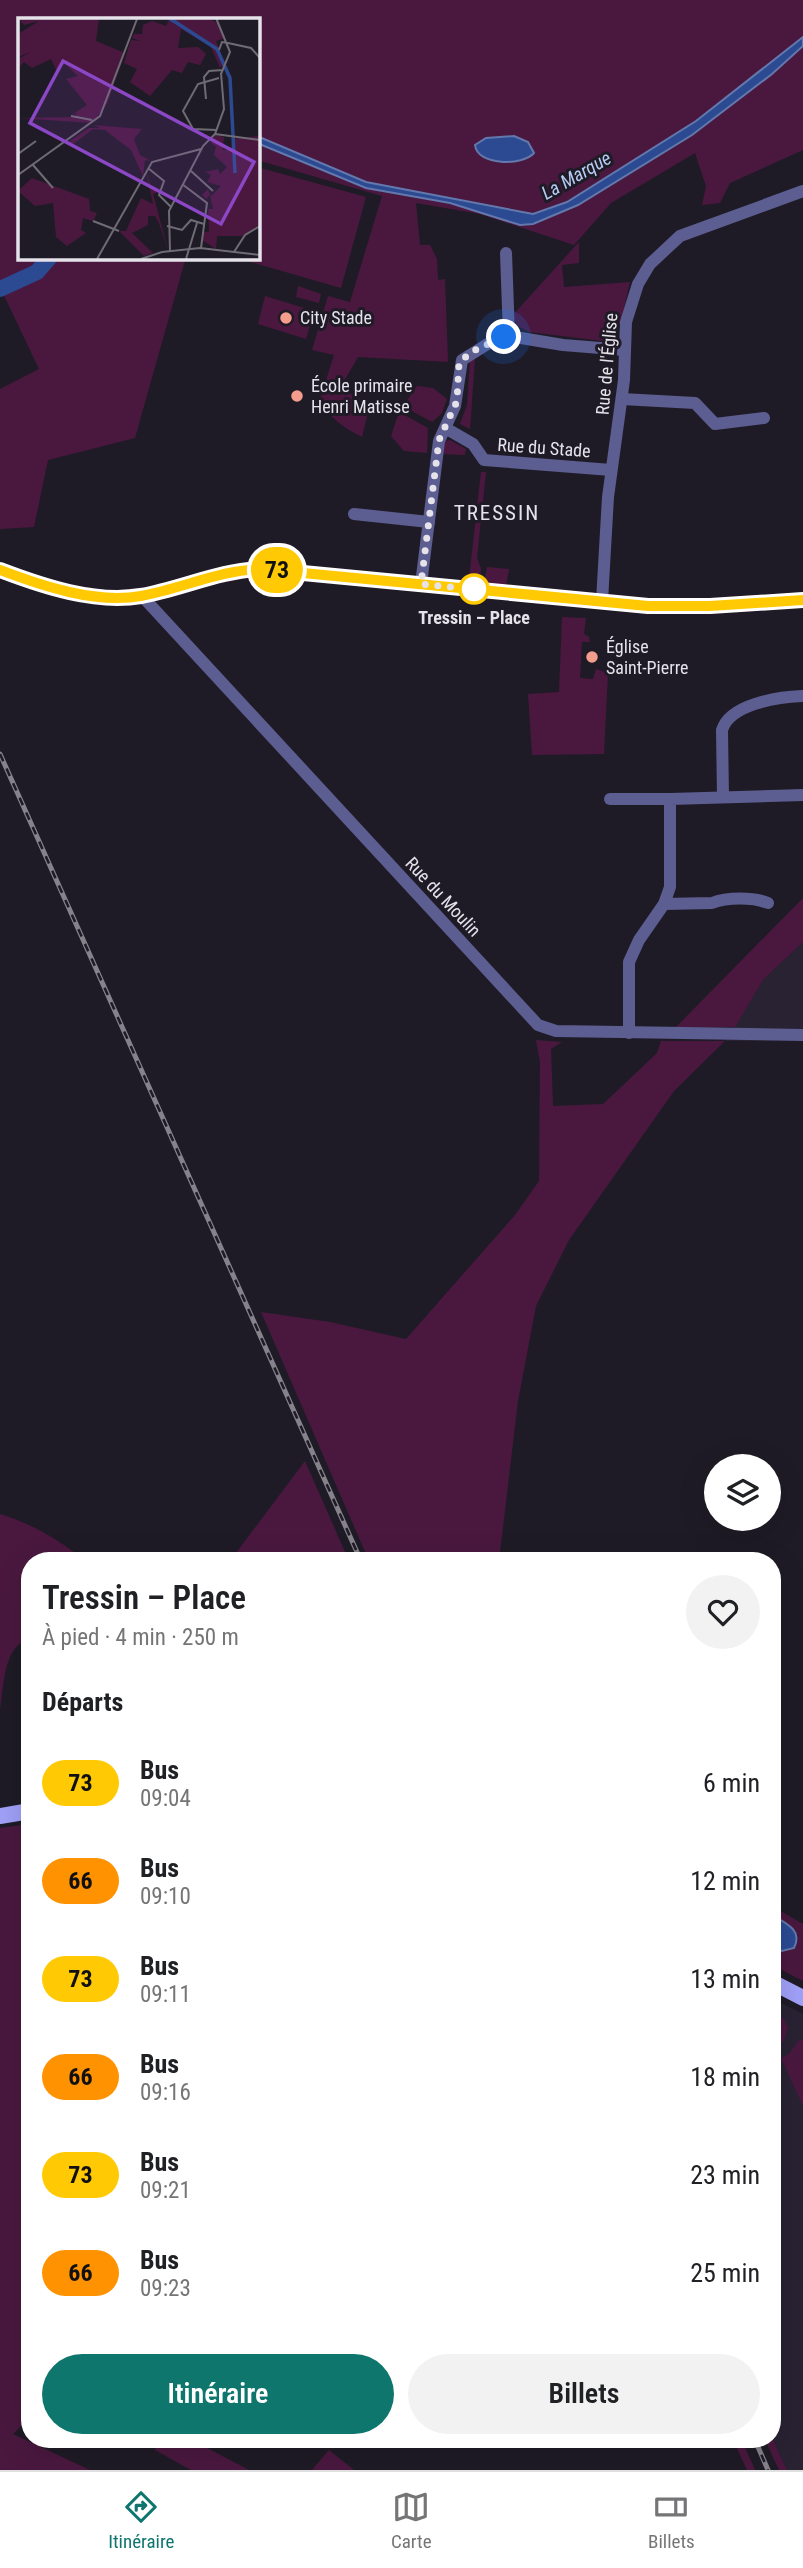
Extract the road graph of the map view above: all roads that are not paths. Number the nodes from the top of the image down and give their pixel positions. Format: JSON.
{"nodes":[{"id":1,"x":803,"y":191,"type":"edge"},
{"id":2,"x":506,"y":253,"type":"dead end"},
{"id":3,"x":509,"y":336,"type":"junction"},
{"id":4,"x":625,"y":350,"type":"junction"},
{"id":5,"x":622,"y":398,"type":"junction"},
{"id":6,"x":764,"y":418,"type":"dead end"},
{"id":7,"x":447,"y":429,"type":"junction"},
{"id":8,"x":611,"y":470,"type":"junction"},
{"id":9,"x":354,"y":514,"type":"dead end"},
{"id":10,"x":429,"y":522,"type":"junction"},
{"id":11,"x":0,"y":570,"type":"edge"},
{"id":12,"x":421,"y":584,"type":"junction"},
{"id":13,"x":142,"y":596,"type":"junction"},
{"id":14,"x":803,"y":600,"type":"edge"},
{"id":15,"x":607,"y":601,"type":"junction"},
{"id":16,"x":802,"y":696,"type":"edge"},
{"id":17,"x":803,"y":795,"type":"edge"},
{"id":18,"x":723,"y":797,"type":"junction"},
{"id":19,"x":610,"y":799,"type":"dead end"},
{"id":20,"x":670,"y":799,"type":"junction"},
{"id":21,"x":768,"y":903,"type":"dead end"},
{"id":22,"x":664,"y":904,"type":"junction"},
{"id":23,"x":629,"y":1032,"type":"junction"},
{"id":24,"x":803,"y":1035,"type":"edge"},
{"id":25,"x":21,"y":1812,"type":"edge"},
{"id":26,"x":0,"y":1816,"type":"edge"},
{"id":27,"x":781,"y":1987,"type":"edge"},
{"id":28,"x":803,"y":1998,"type":"edge"}],
"edges":[{"from":1,"to":4,"type":"street","name":"Rue de l'Église"},
{"from":2,"to":3,"type":"street"},
{"from":3,"to":4,"type":"street"},
{"from":3,"to":7,"type":"street"},
{"from":4,"to":5,"type":"street","name":"Rue de l'Église"},
{"from":5,"to":6,"type":"street"},
{"from":5,"to":8,"type":"street","name":"Rue de l'Église"},
{"from":7,"to":8,"type":"street","name":"Rue du Stade"},
{"from":7,"to":10,"type":"street"},
{"from":8,"to":15,"type":"street","name":"Rue de l'Église"},
{"from":9,"to":10,"type":"street"},
{"from":10,"to":12,"type":"street"},
{"from":11,"to":13,"type":"street"},
{"from":12,"to":13,"type":"street"},
{"from":12,"to":15,"type":"street"},
{"from":13,"to":23,"type":"street","name":"Rue du Moulin"},
{"from":14,"to":15,"type":"street"},
{"from":16,"to":18,"type":"street"},
{"from":17,"to":18,"type":"street"},
{"from":18,"to":20,"type":"street"},
{"from":19,"to":20,"type":"street"},
{"from":20,"to":22,"type":"street"},
{"from":21,"to":22,"type":"street"},
{"from":22,"to":23,"type":"street"},
{"from":23,"to":24,"type":"street","name":"Rue du Moulin"},
{"from":25,"to":26,"type":"main road"},
{"from":27,"to":28,"type":"main road"}]}
